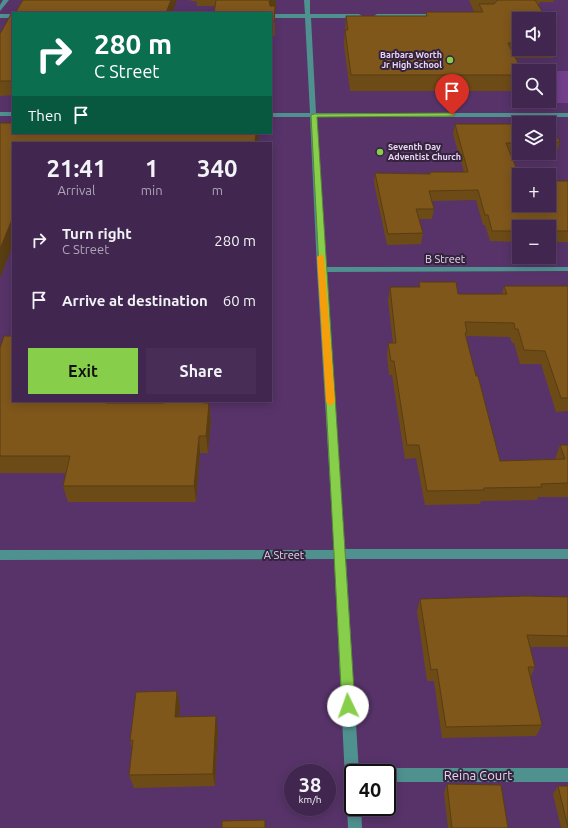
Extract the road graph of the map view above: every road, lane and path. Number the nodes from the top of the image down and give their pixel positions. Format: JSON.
{"nodes":[{"id":1,"x":6,"y":0,"type":"edge"},
{"id":2,"x":307,"y":0,"type":"edge"},
{"id":3,"x":0,"y":9,"type":"edge"},
{"id":4,"x":0,"y":16,"type":"edge"},
{"id":5,"x":12,"y":16,"type":"edge"},
{"id":6,"x":272,"y":16,"type":"edge"},
{"id":7,"x":309,"y":16,"type":"junction"},
{"id":8,"x":364,"y":16,"type":"edge"},
{"id":9,"x":372,"y":16,"type":"edge"},
{"id":10,"x":444,"y":16,"type":"edge"},
{"id":11,"x":0,"y":114,"type":"edge"},
{"id":12,"x":12,"y":114,"type":"edge"},
{"id":13,"x":568,"y":114,"type":"edge"},
{"id":14,"x":272,"y":115,"type":"edge"},
{"id":15,"x":314,"y":115,"type":"junction"},
{"id":16,"x":322,"y":270,"type":"junction"},
{"id":17,"x":568,"y":270,"type":"edge"},
{"id":18,"x":568,"y":554,"type":"edge"},
{"id":19,"x":0,"y":555,"type":"edge"},
{"id":20,"x":340,"y":555,"type":"junction"},
{"id":21,"x":351,"y":764,"type":"edge"},
{"id":22,"x":396,"y":775,"type":"edge"},
{"id":23,"x":568,"y":775,"type":"edge"},
{"id":24,"x":354,"y":816,"type":"edge"},
{"id":25,"x":355,"y":828,"type":"edge"}],
"edges":[{"from":1,"to":3,"type":"street"},
{"from":2,"to":7,"type":"street"},
{"from":4,"to":5,"type":"street"},
{"from":6,"to":7,"type":"street"},
{"from":7,"to":8,"type":"street"},
{"from":7,"to":15,"type":"street"},
{"from":9,"to":10,"type":"street"},
{"from":11,"to":12,"type":"street"},
{"from":13,"to":15,"type":"street"},
{"from":14,"to":15,"type":"street"},
{"from":15,"to":16,"type":"street"},
{"from":16,"to":17,"type":"street","name":"B Street"},
{"from":16,"to":20,"type":"street"},
{"from":18,"to":20,"type":"street","name":"A Street"},
{"from":19,"to":20,"type":"street","name":"A Street"},
{"from":20,"to":21,"type":"street"},
{"from":22,"to":23,"type":"street","name":"Reina Court"},
{"from":24,"to":25,"type":"street"}]}
